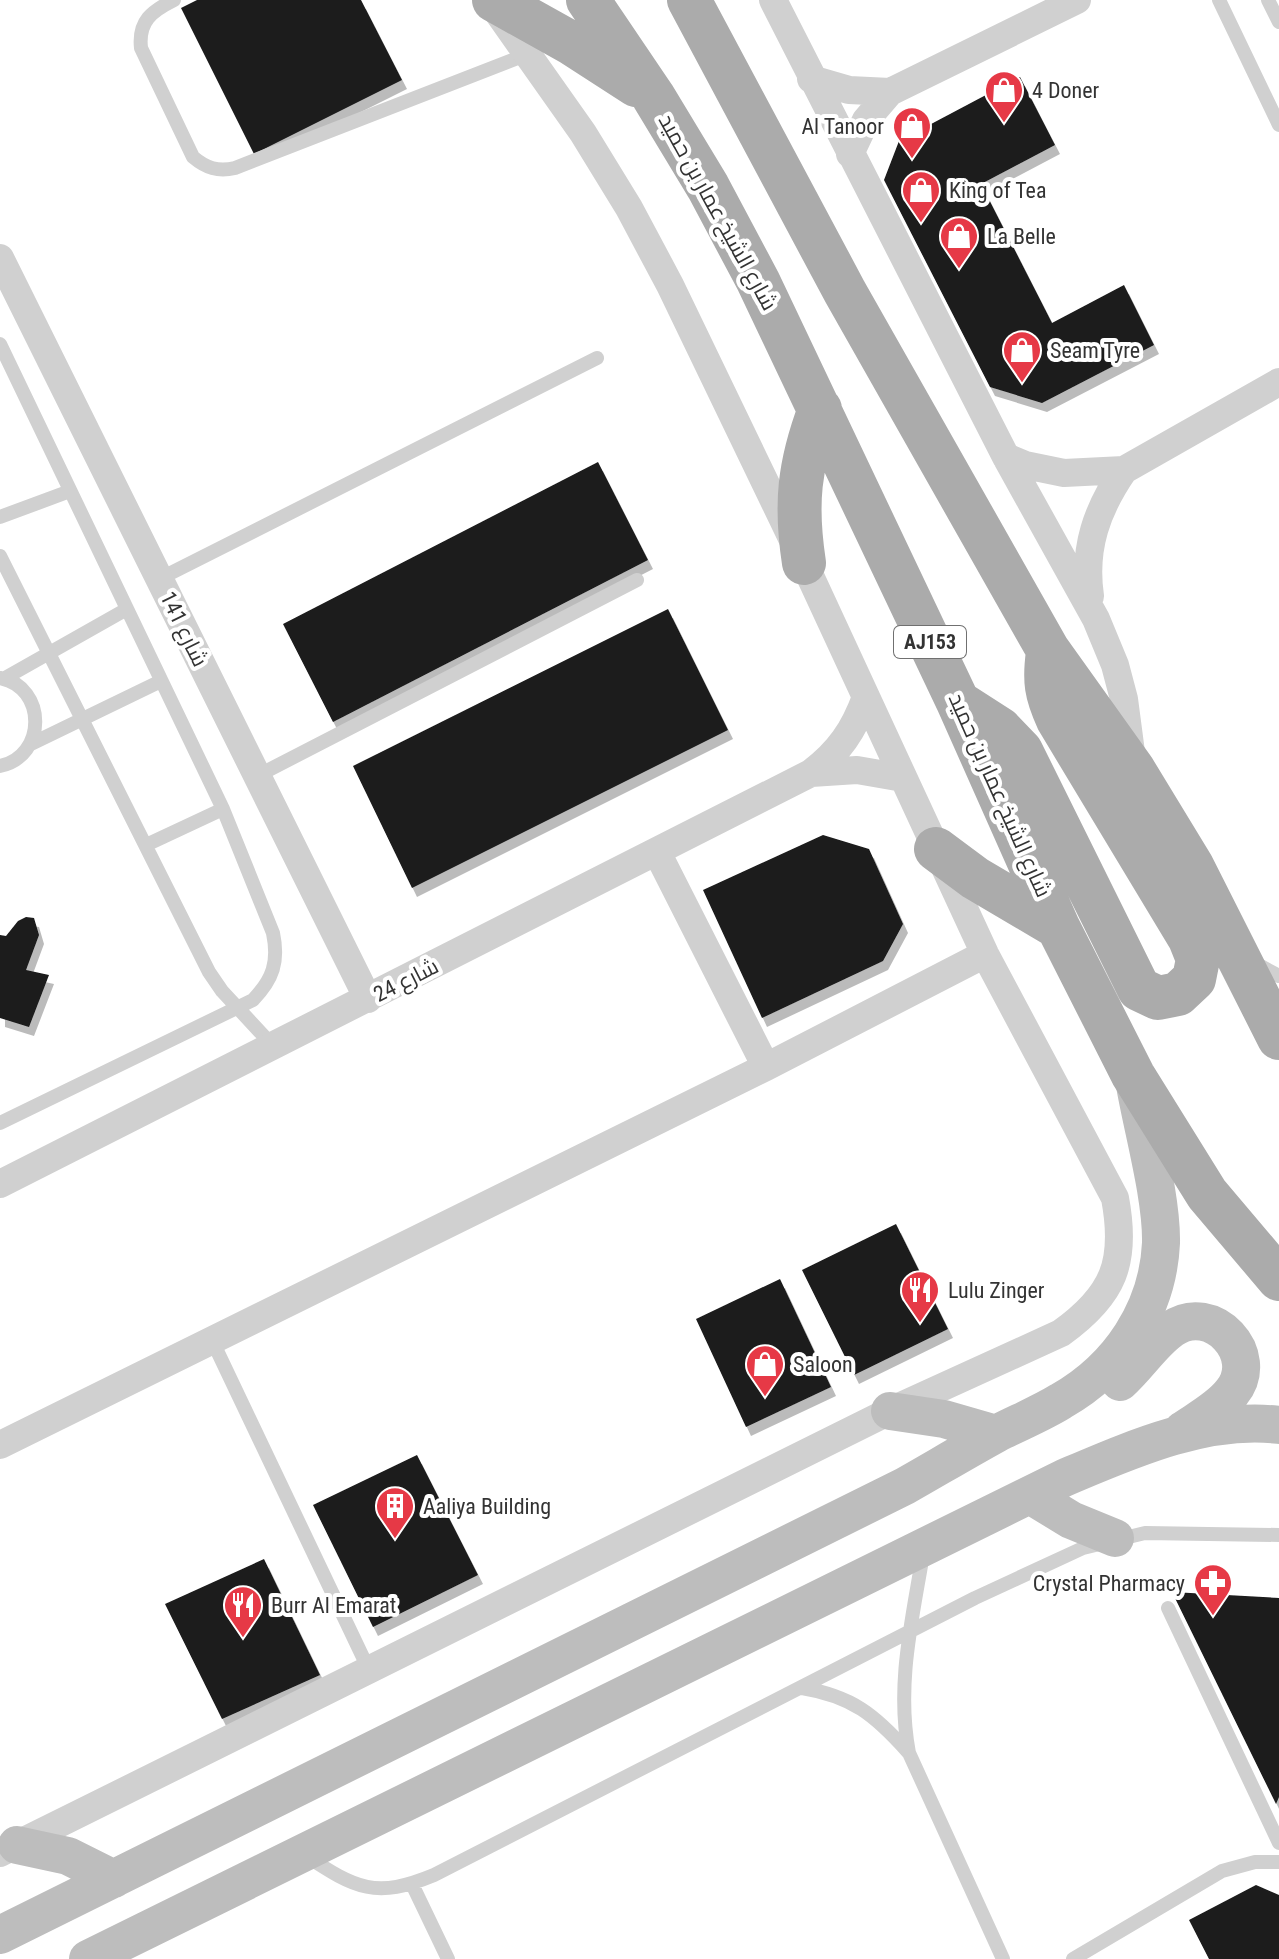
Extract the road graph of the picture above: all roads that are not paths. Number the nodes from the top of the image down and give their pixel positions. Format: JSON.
{"nodes":[{"id":1,"x":174,"y":0,"type":"edge"},
{"id":2,"x":491,"y":0,"type":"edge"},
{"id":3,"x":588,"y":0,"type":"edge"},
{"id":4,"x":689,"y":0,"type":"edge"},
{"id":5,"x":773,"y":0,"type":"edge"},
{"id":6,"x":1077,"y":0,"type":"edge"},
{"id":7,"x":1219,"y":0,"type":"edge"},
{"id":8,"x":1268,"y":0,"type":"edge"},
{"id":9,"x":1279,"y":22,"type":"edge"},
{"id":10,"x":528,"y":54,"type":"junction"},
{"id":11,"x":811,"y":79,"type":"junction"},
{"id":12,"x":890,"y":92,"type":"junction"},
{"id":13,"x":653,"y":96,"type":"junction"},
{"id":14,"x":1279,"y":125,"type":"edge"},
{"id":15,"x":850,"y":154,"type":"junction"},
{"id":16,"x":0,"y":258,"type":"edge"},
{"id":17,"x":0,"y":344,"type":"edge"},
{"id":18,"x":597,"y":358,"type":"dead end"},
{"id":19,"x":1279,"y":382,"type":"edge"},
{"id":20,"x":820,"y":409,"type":"junction"},
{"id":21,"x":1006,"y":457,"type":"junction"},
{"id":22,"x":1124,"y":470,"type":"junction"},
{"id":23,"x":70,"y":491,"type":"junction"},
{"id":24,"x":0,"y":517,"type":"edge"},
{"id":25,"x":0,"y":556,"type":"edge"},
{"id":26,"x":804,"y":563,"type":"junction"},
{"id":27,"x":159,"y":579,"type":"junction"},
{"id":28,"x":637,"y":580,"type":"dead end"},
{"id":29,"x":127,"y":609,"type":"junction"},
{"id":30,"x":1096,"y":619,"type":"junction"},
{"id":31,"x":1048,"y":650,"type":"junction"},
{"id":32,"x":50,"y":654,"type":"junction"},
{"id":33,"x":3,"y":678,"type":"edge"},
{"id":34,"x":161,"y":681,"type":"junction"},
{"id":35,"x":866,"y":697,"type":"junction"},
{"id":36,"x":958,"y":702,"type":"junction"},
{"id":37,"x":83,"y":719,"type":"junction"},
{"id":38,"x":31,"y":744,"type":"junction"},
{"id":39,"x":0,"y":766,"type":"edge"},
{"id":40,"x":1133,"y":769,"type":"junction"},
{"id":41,"x":811,"y":773,"type":"junction"},
{"id":42,"x":257,"y":776,"type":"junction"},
{"id":43,"x":903,"y":778,"type":"junction"},
{"id":44,"x":223,"y":809,"type":"junction"},
{"id":45,"x":146,"y":845,"type":"junction"},
{"id":46,"x":936,"y":849,"type":"junction"},
{"id":47,"x":657,"y":852,"type":"junction"},
{"id":48,"x":1058,"y":927,"type":"junction"},
{"id":49,"x":985,"y":954,"type":"junction"},
{"id":50,"x":1238,"y":954,"type":"junction"},
{"id":51,"x":1279,"y":976,"type":"edge"},
{"id":52,"x":368,"y":999,"type":"junction"},
{"id":53,"x":236,"y":1007,"type":"junction"},
{"id":54,"x":1279,"y":1038,"type":"edge"},
{"id":55,"x":274,"y":1047,"type":"junction"},
{"id":56,"x":766,"y":1067,"type":"junction"},
{"id":57,"x":1133,"y":1075,"type":"junction"},
{"id":58,"x":0,"y":1123,"type":"edge"},
{"id":59,"x":0,"y":1184,"type":"edge"},
{"id":60,"x":1279,"y":1279,"type":"edge"},
{"id":61,"x":212,"y":1340,"type":"junction"},
{"id":62,"x":890,"y":1411,"type":"junction"},
{"id":63,"x":1279,"y":1425,"type":"edge"},
{"id":64,"x":996,"y":1434,"type":"junction"},
{"id":65,"x":1170,"y":1438,"type":"junction"},
{"id":66,"x":0,"y":1445,"type":"edge"},
{"id":67,"x":905,"y":1486,"type":"junction"},
{"id":68,"x":1030,"y":1495,"type":"junction"},
{"id":69,"x":1279,"y":1535,"type":"edge"},
{"id":70,"x":1115,"y":1538,"type":"junction"},
{"id":71,"x":924,"y":1547,"type":"junction"},
{"id":72,"x":1168,"y":1608,"type":"dead end"},
{"id":73,"x":910,"y":1631,"type":"junction"},
{"id":74,"x":369,"y":1670,"type":"junction"},
{"id":75,"x":802,"y":1688,"type":"junction"},
{"id":76,"x":909,"y":1753,"type":"junction"},
{"id":77,"x":1279,"y":1843,"type":"edge"},
{"id":78,"x":8,"y":1849,"type":"edge"},
{"id":79,"x":302,"y":1853,"type":"junction"},
{"id":80,"x":1279,"y":1862,"type":"edge"},
{"id":81,"x":114,"y":1879,"type":"junction"},
{"id":82,"x":412,"y":1884,"type":"junction"},
{"id":83,"x":0,"y":1935,"type":"edge"},
{"id":84,"x":88,"y":1959,"type":"edge"},
{"id":85,"x":448,"y":1959,"type":"edge"},
{"id":86,"x":1003,"y":1959,"type":"edge"},
{"id":87,"x":1073,"y":1959,"type":"edge"}],
"edges":[{"from":1,"to":10,"type":"lane"},
{"from":2,"to":10,"type":"street"},
{"from":2,"to":13,"type":"main road"},
{"from":3,"to":13,"type":"main road","name":"شارع الشيخ عمار بن حميد","number":"AJ153"},
{"from":4,"to":31,"type":"main road"},
{"from":5,"to":11,"type":"street"},
{"from":6,"to":12,"type":"street"},
{"from":7,"to":14,"type":"lane"},
{"from":8,"to":9,"type":"lane"},
{"from":10,"to":26,"type":"street"},
{"from":11,"to":12,"type":"street"},
{"from":11,"to":15,"type":"street"},
{"from":12,"to":15,"type":"street"},
{"from":13,"to":20,"type":"main road","name":"شارع الشيخ عمار بن حميد","number":"AJ153"},
{"from":15,"to":21,"type":"street"},
{"from":16,"to":27,"type":"street","name":"شارع 141"},
{"from":17,"to":23,"type":"lane"},
{"from":18,"to":27,"type":"lane"},
{"from":19,"to":22,"type":"street"},
{"from":20,"to":26,"type":"main road"},
{"from":20,"to":36,"type":"main road","name":"شارع الشيخ عمار بن حميد","number":"AJ153"},
{"from":21,"to":22,"type":"street"},
{"from":21,"to":30,"type":"street"},
{"from":22,"to":30,"type":"street"},
{"from":23,"to":24,"type":"lane"},
{"from":23,"to":29,"type":"lane"},
{"from":25,"to":32,"type":"lane"},
{"from":26,"to":35,"type":"street"},
{"from":27,"to":42,"type":"street","name":"شارع 141"},
{"from":28,"to":42,"type":"lane"},
{"from":29,"to":32,"type":"lane"},
{"from":29,"to":34,"type":"lane"},
{"from":30,"to":40,"type":"street"},
{"from":31,"to":36,"type":"main road"},
{"from":31,"to":40,"type":"main road"},
{"from":32,"to":33,"type":"lane"},
{"from":32,"to":37,"type":"lane"},
{"from":33,"to":38,"type":"lane"},
{"from":34,"to":37,"type":"lane"},
{"from":34,"to":44,"type":"lane"},
{"from":35,"to":41,"type":"street","name":"شارع 24"},
{"from":35,"to":43,"type":"street"},
{"from":36,"to":48,"type":"main road","name":"شارع الشيخ عمار بن حميد","number":"AJ153"},
{"from":37,"to":38,"type":"lane"},
{"from":37,"to":45,"type":"lane"},
{"from":38,"to":39,"type":"lane"},
{"from":40,"to":50,"type":"main road"},
{"from":41,"to":43,"type":"street","name":"شارع 24"},
{"from":41,"to":47,"type":"street","name":"شارع 24"},
{"from":42,"to":52,"type":"street","name":"شارع 141"},
{"from":43,"to":46,"type":"street"},
{"from":44,"to":45,"type":"lane"},
{"from":44,"to":53,"type":"lane"},
{"from":45,"to":53,"type":"lane"},
{"from":46,"to":48,"type":"main road"},
{"from":46,"to":49,"type":"street"},
{"from":47,"to":52,"type":"street","name":"شارع 24"},
{"from":47,"to":56,"type":"street"},
{"from":48,"to":57,"type":"main road","name":"شارع الشيخ عمار بن حميد","number":"AJ153"},
{"from":49,"to":56,"type":"street"},
{"from":49,"to":62,"type":"street"},
{"from":50,"to":51,"type":"lane"},
{"from":50,"to":54,"type":"main road"},
{"from":52,"to":55,"type":"street","name":"شارع 24"},
{"from":53,"to":55,"type":"lane"},
{"from":53,"to":58,"type":"lane"},
{"from":55,"to":59,"type":"street","name":"شارع 24"},
{"from":56,"to":61,"type":"street"},
{"from":57,"to":60,"type":"main road","name":"شارع الشيخ عمار بن حميد","number":"AJ153"},
{"from":57,"to":64,"type":"street"},
{"from":61,"to":66,"type":"street"},
{"from":61,"to":74,"type":"lane"},
{"from":62,"to":64,"type":"street"},
{"from":62,"to":74,"type":"street"},
{"from":63,"to":65,"type":"street"},
{"from":64,"to":67,"type":"street"},
{"from":65,"to":67,"type":"street"},
{"from":65,"to":68,"type":"street"},
{"from":67,"to":81,"type":"street"},
{"from":68,"to":70,"type":"street"},
{"from":68,"to":71,"type":"street"},
{"from":69,"to":70,"type":"lane"},
{"from":70,"to":73,"type":"lane"},
{"from":71,"to":73,"type":"lane"},
{"from":71,"to":79,"type":"street"},
{"from":72,"to":77,"type":"lane"},
{"from":73,"to":75,"type":"lane"},
{"from":73,"to":76,"type":"lane"},
{"from":74,"to":78,"type":"street"},
{"from":75,"to":76,"type":"lane"},
{"from":75,"to":82,"type":"lane"},
{"from":76,"to":86,"type":"lane"},
{"from":78,"to":81,"type":"street"},
{"from":79,"to":82,"type":"lane"},
{"from":79,"to":84,"type":"street"},
{"from":80,"to":87,"type":"lane"},
{"from":81,"to":83,"type":"street"},
{"from":82,"to":85,"type":"lane"}]}
